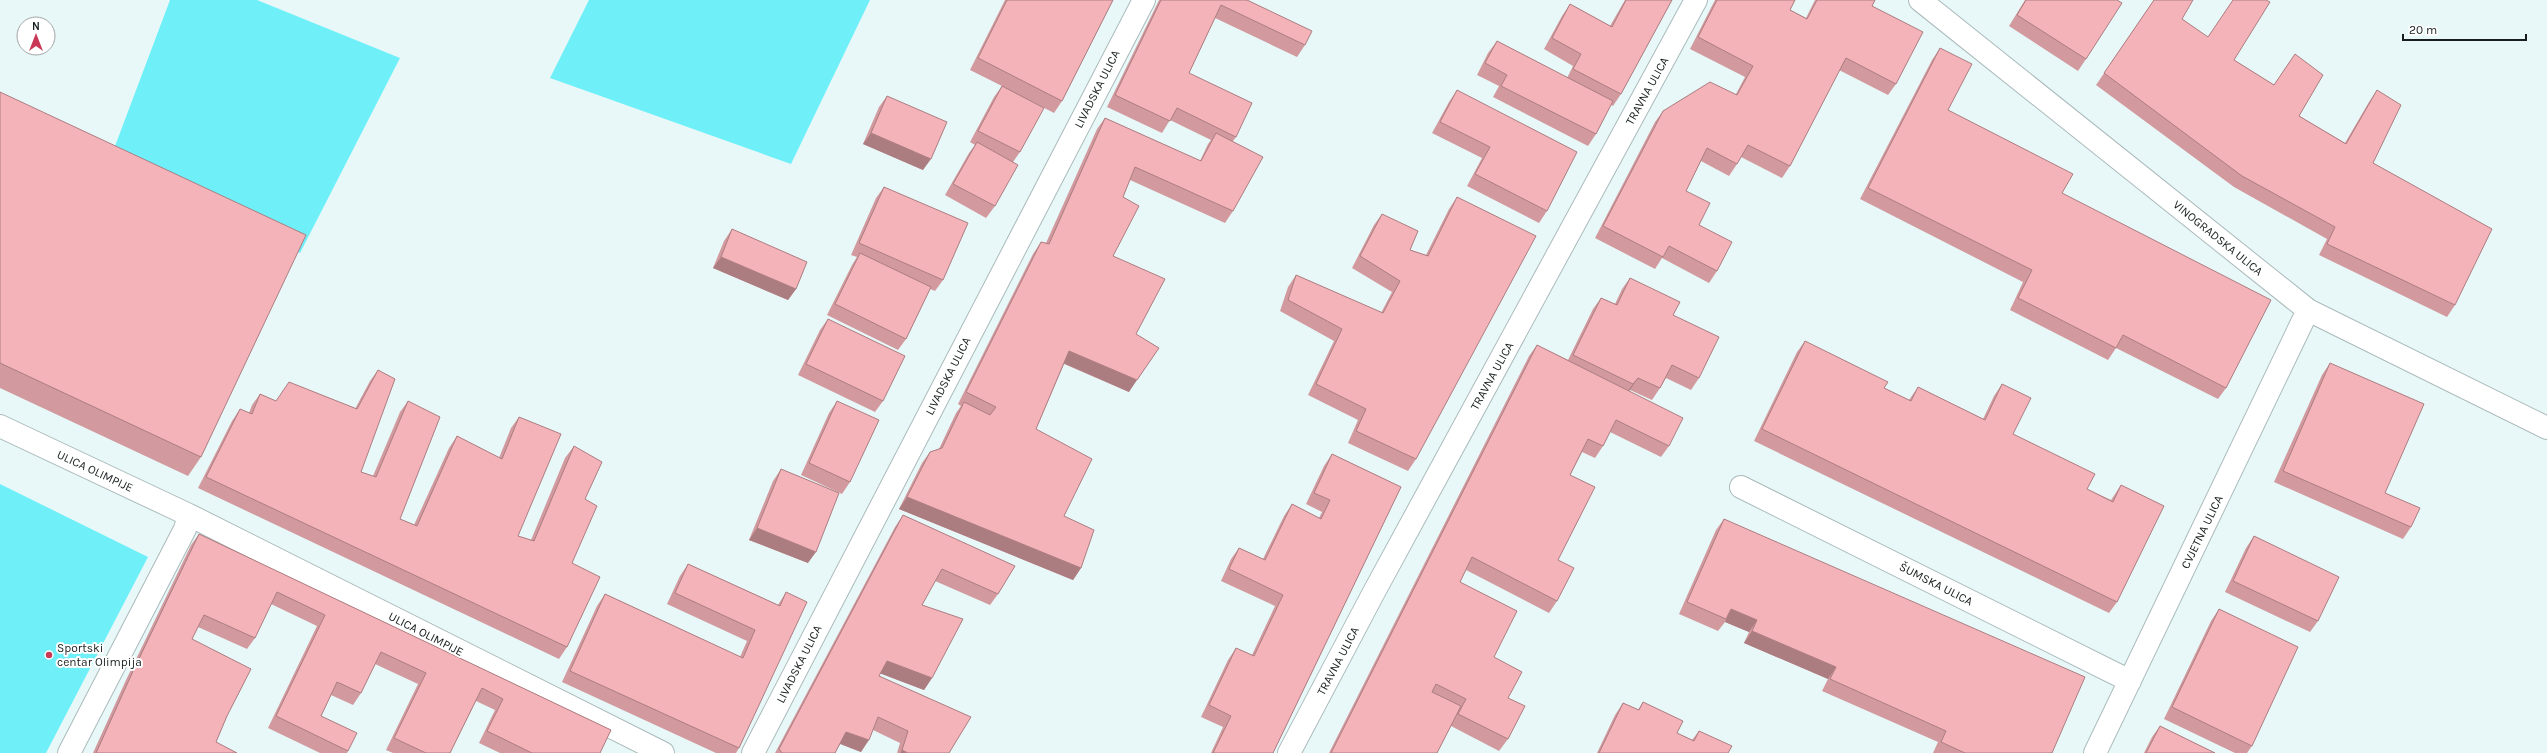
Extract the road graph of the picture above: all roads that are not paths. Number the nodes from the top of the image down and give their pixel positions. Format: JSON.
{"nodes":[{"id":1,"x":1144,"y":0,"type":"edge"},
{"id":2,"x":1696,"y":0,"type":"edge"},
{"id":3,"x":1920,"y":0,"type":"edge"},
{"id":4,"x":2308,"y":310,"type":"junction"},
{"id":5,"x":0,"y":426,"type":"edge"},
{"id":6,"x":2547,"y":428,"type":"edge"},
{"id":7,"x":1741,"y":487,"type":"dead end"},
{"id":8,"x":190,"y":515,"type":"junction"},
{"id":9,"x":2130,"y":681,"type":"junction"},
{"id":10,"x":69,"y":753,"type":"edge"},
{"id":11,"x":663,"y":753,"type":"edge"},
{"id":12,"x":752,"y":753,"type":"edge"},
{"id":13,"x":1290,"y":753,"type":"edge"},
{"id":14,"x":2095,"y":753,"type":"edge"}],
"edges":[{"from":1,"to":12,"type":"street","name":"LIVADSKA ULICA"},
{"from":2,"to":13,"type":"street","name":"TRAVNA ULICA"},
{"from":3,"to":4,"type":"street","name":"VINOGRADSKA ULICA"},
{"from":4,"to":6,"type":"street","name":"VINOGRADSKA ULICA"},
{"from":4,"to":9,"type":"street","name":"CVJETNA ULICA"},
{"from":5,"to":8,"type":"street","name":"ULICA OLIMPIJE"},
{"from":7,"to":9,"type":"street","name":"ŠUMSKA ULICA"},
{"from":8,"to":10,"type":"street"},
{"from":8,"to":11,"type":"street","name":"ULICA OLIMPIJE"},
{"from":9,"to":14,"type":"street","name":"CVJETNA ULICA"}]}
